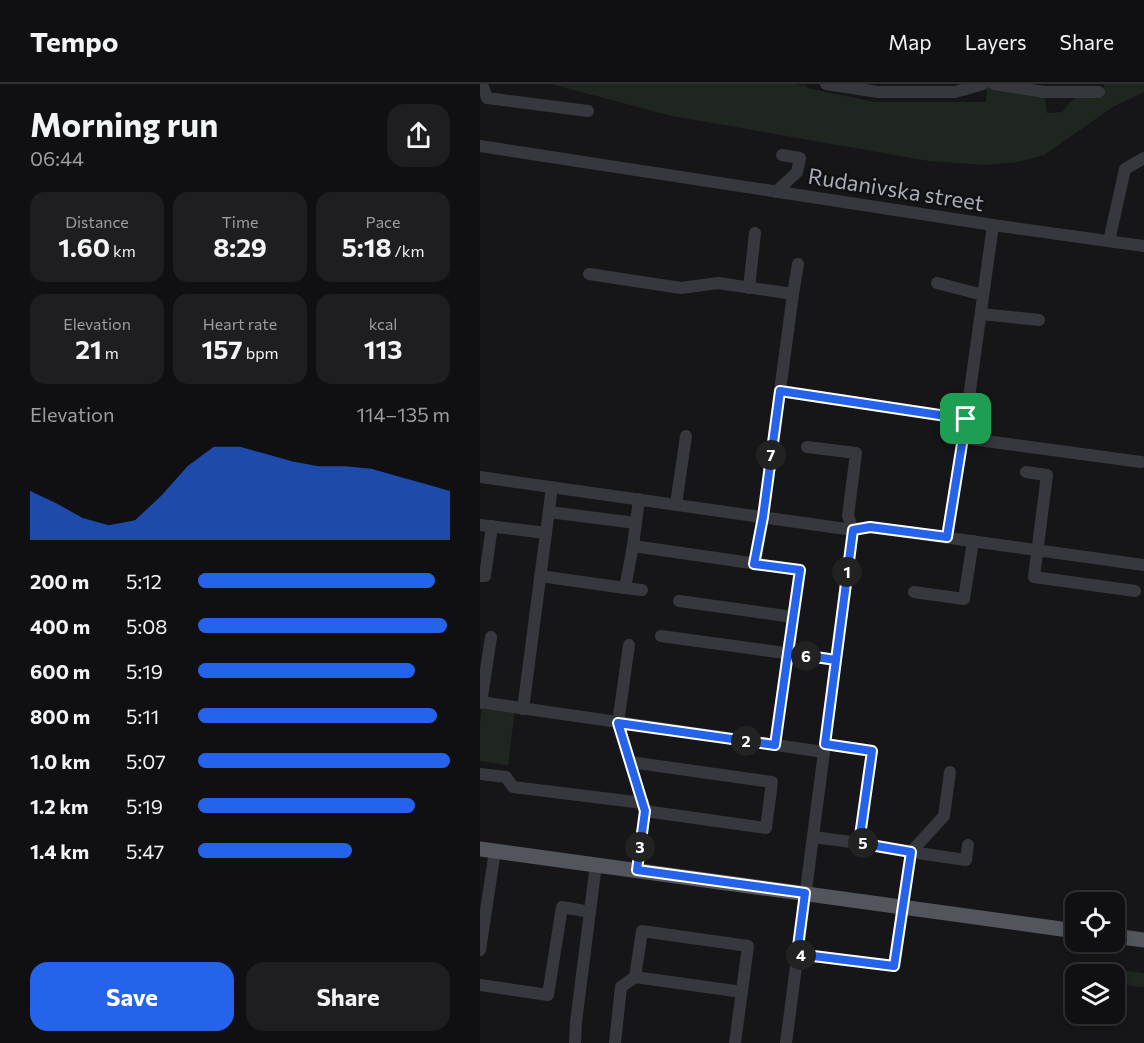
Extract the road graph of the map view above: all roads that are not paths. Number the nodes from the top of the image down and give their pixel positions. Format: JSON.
{"nodes":[{"id":1,"x":482,"y":84,"type":"edge"},
{"id":2,"x":826,"y":84,"type":"edge"},
{"id":3,"x":982,"y":84,"type":"edge"},
{"id":4,"x":994,"y":84,"type":"edge"},
{"id":5,"x":1099,"y":92,"type":"dead end"},
{"id":6,"x":588,"y":111,"type":"dead end"},
{"id":7,"x":480,"y":146,"type":"edge"},
{"id":8,"x":782,"y":155,"type":"dead end"},
{"id":9,"x":1144,"y":158,"type":"edge"},
{"id":10,"x":776,"y":192,"type":"junction"},
{"id":11,"x":993,"y":225,"type":"junction"},
{"id":12,"x":755,"y":233,"type":"dead end"},
{"id":13,"x":1109,"y":241,"type":"junction"},
{"id":14,"x":1144,"y":246,"type":"edge"},
{"id":15,"x":798,"y":264,"type":"dead end"},
{"id":16,"x":589,"y":274,"type":"dead end"},
{"id":17,"x":937,"y":283,"type":"dead end"},
{"id":18,"x":748,"y":288,"type":"junction"},
{"id":19,"x":793,"y":294,"type":"junction"},
{"id":20,"x":983,"y":295,"type":"junction"},
{"id":21,"x":981,"y":314,"type":"junction"},
{"id":22,"x":1039,"y":320,"type":"dead end"},
{"id":23,"x":780,"y":391,"type":"junction"},
{"id":24,"x":966,"y":419,"type":"junction"},
{"id":25,"x":686,"y":436,"type":"dead end"},
{"id":26,"x":963,"y":438,"type":"junction"},
{"id":27,"x":807,"y":447,"type":"dead end"},
{"id":28,"x":1141,"y":462,"type":"dead end"},
{"id":29,"x":1026,"y":472,"type":"dead end"},
{"id":30,"x":480,"y":477,"type":"edge"},
{"id":31,"x":552,"y":487,"type":"junction"},
{"id":32,"x":639,"y":499,"type":"junction"},
{"id":33,"x":676,"y":504,"type":"junction"},
{"id":34,"x":549,"y":512,"type":"junction"},
{"id":35,"x":763,"y":517,"type":"junction"},
{"id":36,"x":636,"y":523,"type":"junction"},
{"id":37,"x":486,"y":525,"type":"edge"},
{"id":38,"x":853,"y":530,"type":"junction"},
{"id":39,"x":546,"y":533,"type":"junction"},
{"id":40,"x":947,"y":537,"type":"junction"},
{"id":41,"x":972,"y":541,"type":"junction"},
{"id":42,"x":633,"y":546,"type":"junction"},
{"id":43,"x":1037,"y":550,"type":"junction"},
{"id":44,"x":754,"y":564,"type":"junction"},
{"id":45,"x":1144,"y":565,"type":"edge"},
{"id":46,"x":480,"y":576,"type":"edge"},
{"id":47,"x":540,"y":576,"type":"junction"},
{"id":48,"x":625,"y":588,"type":"junction"},
{"id":49,"x":642,"y":590,"type":"dead end"},
{"id":50,"x":1135,"y":591,"type":"dead end"},
{"id":51,"x":914,"y":592,"type":"dead end"},
{"id":52,"x":679,"y":600,"type":"dead end"},
{"id":53,"x":793,"y":617,"type":"junction"},
{"id":54,"x":661,"y":636,"type":"dead end"},
{"id":55,"x":491,"y":637,"type":"dead end"},
{"id":56,"x":629,"y":645,"type":"dead end"},
{"id":57,"x":788,"y":653,"type":"junction"},
{"id":58,"x":836,"y":660,"type":"junction"},
{"id":59,"x":481,"y":703,"type":"edge"},
{"id":60,"x":523,"y":709,"type":"junction"},
{"id":61,"x":618,"y":723,"type":"junction"},
{"id":62,"x":775,"y":745,"type":"junction"},
{"id":63,"x":824,"y":748,"type":"junction"},
{"id":64,"x":630,"y":762,"type":"junction"},
{"id":65,"x":950,"y":772,"type":"dead end"},
{"id":66,"x":480,"y":774,"type":"edge"},
{"id":67,"x":644,"y":807,"type":"junction"},
{"id":68,"x":813,"y":837,"type":"junction"},
{"id":69,"x":859,"y":843,"type":"junction"},
{"id":70,"x":968,"y":845,"type":"dead end"},
{"id":71,"x":487,"y":850,"type":"edge"},
{"id":72,"x":911,"y":852,"type":"junction"},
{"id":73,"x":596,"y":864,"type":"junction"},
{"id":74,"x":637,"y":870,"type":"junction"},
{"id":75,"x":805,"y":893,"type":"junction"},
{"id":76,"x":902,"y":907,"type":"junction"},
{"id":77,"x":590,"y":912,"type":"junction"},
{"id":78,"x":1065,"y":929,"type":"edge"},
{"id":79,"x":1125,"y":937,"type":"edge"},
{"id":80,"x":1144,"y":940,"type":"edge"},
{"id":81,"x":480,"y":950,"type":"edge"},
{"id":82,"x":797,"y":954,"type":"junction"},
{"id":83,"x":636,"y":976,"type":"junction"},
{"id":84,"x":480,"y":985,"type":"edge"},
{"id":85,"x":742,"y":992,"type":"junction"},
{"id":86,"x":575,"y":1043,"type":"edge"},
{"id":87,"x":615,"y":1043,"type":"edge"},
{"id":88,"x":735,"y":1043,"type":"edge"},
{"id":89,"x":786,"y":1043,"type":"edge"}],
"edges":[{"from":1,"to":6,"type":"street"},
{"from":2,"to":3,"type":"street"},
{"from":4,"to":5,"type":"street"},
{"from":7,"to":10,"type":"street","name":"Rudanivska street"},
{"from":8,"to":10,"type":"street"},
{"from":9,"to":13,"type":"street"},
{"from":10,"to":11,"type":"street","name":"Rudanivska street"},
{"from":11,"to":13,"type":"street"},
{"from":11,"to":20,"type":"street","name":"Rudanivska street"},
{"from":12,"to":18,"type":"street"},
{"from":13,"to":14,"type":"street"},
{"from":15,"to":19,"type":"street"},
{"from":16,"to":18,"type":"street"},
{"from":17,"to":20,"type":"street"},
{"from":18,"to":19,"type":"street"},
{"from":19,"to":23,"type":"street"},
{"from":20,"to":21,"type":"street","name":"Rudanivska street"},
{"from":21,"to":22,"type":"street"},
{"from":21,"to":24,"type":"street","name":"Rudanivska street"},
{"from":23,"to":24,"type":"street"},
{"from":23,"to":35,"type":"street"},
{"from":24,"to":26,"type":"street","name":"Rudanivska street"},
{"from":25,"to":33,"type":"street"},
{"from":26,"to":28,"type":"street"},
{"from":26,"to":40,"type":"street","name":"Rudanivska street"},
{"from":27,"to":38,"type":"street"},
{"from":29,"to":43,"type":"street"},
{"from":30,"to":31,"type":"street"},
{"from":31,"to":32,"type":"street"},
{"from":31,"to":34,"type":"street"},
{"from":32,"to":33,"type":"street"},
{"from":32,"to":36,"type":"street"},
{"from":33,"to":35,"type":"street"},
{"from":34,"to":36,"type":"street"},
{"from":34,"to":39,"type":"street"},
{"from":35,"to":38,"type":"street"},
{"from":35,"to":44,"type":"street"},
{"from":36,"to":42,"type":"street"},
{"from":37,"to":39,"type":"street"},
{"from":37,"to":46,"type":"street"},
{"from":38,"to":40,"type":"street"},
{"from":38,"to":58,"type":"street"},
{"from":39,"to":47,"type":"street"},
{"from":40,"to":41,"type":"street"},
{"from":41,"to":43,"type":"street"},
{"from":41,"to":51,"type":"street"},
{"from":42,"to":44,"type":"street"},
{"from":42,"to":48,"type":"street"},
{"from":43,"to":45,"type":"street"},
{"from":43,"to":50,"type":"street"},
{"from":44,"to":53,"type":"street"},
{"from":47,"to":48,"type":"street"},
{"from":47,"to":60,"type":"street"},
{"from":48,"to":49,"type":"street"},
{"from":52,"to":53,"type":"street"},
{"from":53,"to":57,"type":"street"},
{"from":54,"to":57,"type":"street"},
{"from":55,"to":59,"type":"street"},
{"from":56,"to":61,"type":"street"},
{"from":57,"to":58,"type":"street"},
{"from":57,"to":62,"type":"street"},
{"from":58,"to":63,"type":"street"},
{"from":59,"to":60,"type":"street"},
{"from":60,"to":61,"type":"street"},
{"from":61,"to":62,"type":"street"},
{"from":61,"to":64,"type":"street"},
{"from":62,"to":63,"type":"street"},
{"from":63,"to":68,"type":"street"},
{"from":63,"to":69,"type":"street"},
{"from":64,"to":67,"type":"street"},
{"from":64,"to":67,"type":"street"},
{"from":65,"to":72,"type":"street"},
{"from":66,"to":67,"type":"street"},
{"from":67,"to":74,"type":"street"},
{"from":68,"to":69,"type":"street"},
{"from":68,"to":75,"type":"street"},
{"from":69,"to":72,"type":"street"},
{"from":70,"to":72,"type":"street"},
{"from":71,"to":73,"type":"main road"},
{"from":71,"to":81,"type":"street"},
{"from":72,"to":76,"type":"street"},
{"from":73,"to":74,"type":"main road"},
{"from":73,"to":77,"type":"street"},
{"from":74,"to":75,"type":"main road"},
{"from":75,"to":76,"type":"main road"},
{"from":75,"to":82,"type":"street"},
{"from":76,"to":78,"type":"main road"},
{"from":76,"to":82,"type":"street"},
{"from":77,"to":84,"type":"street"},
{"from":77,"to":86,"type":"street"},
{"from":79,"to":80,"type":"main road"},
{"from":82,"to":89,"type":"street"},
{"from":83,"to":85,"type":"street"},
{"from":83,"to":85,"type":"street"},
{"from":83,"to":87,"type":"street"},
{"from":85,"to":88,"type":"street"}]}
